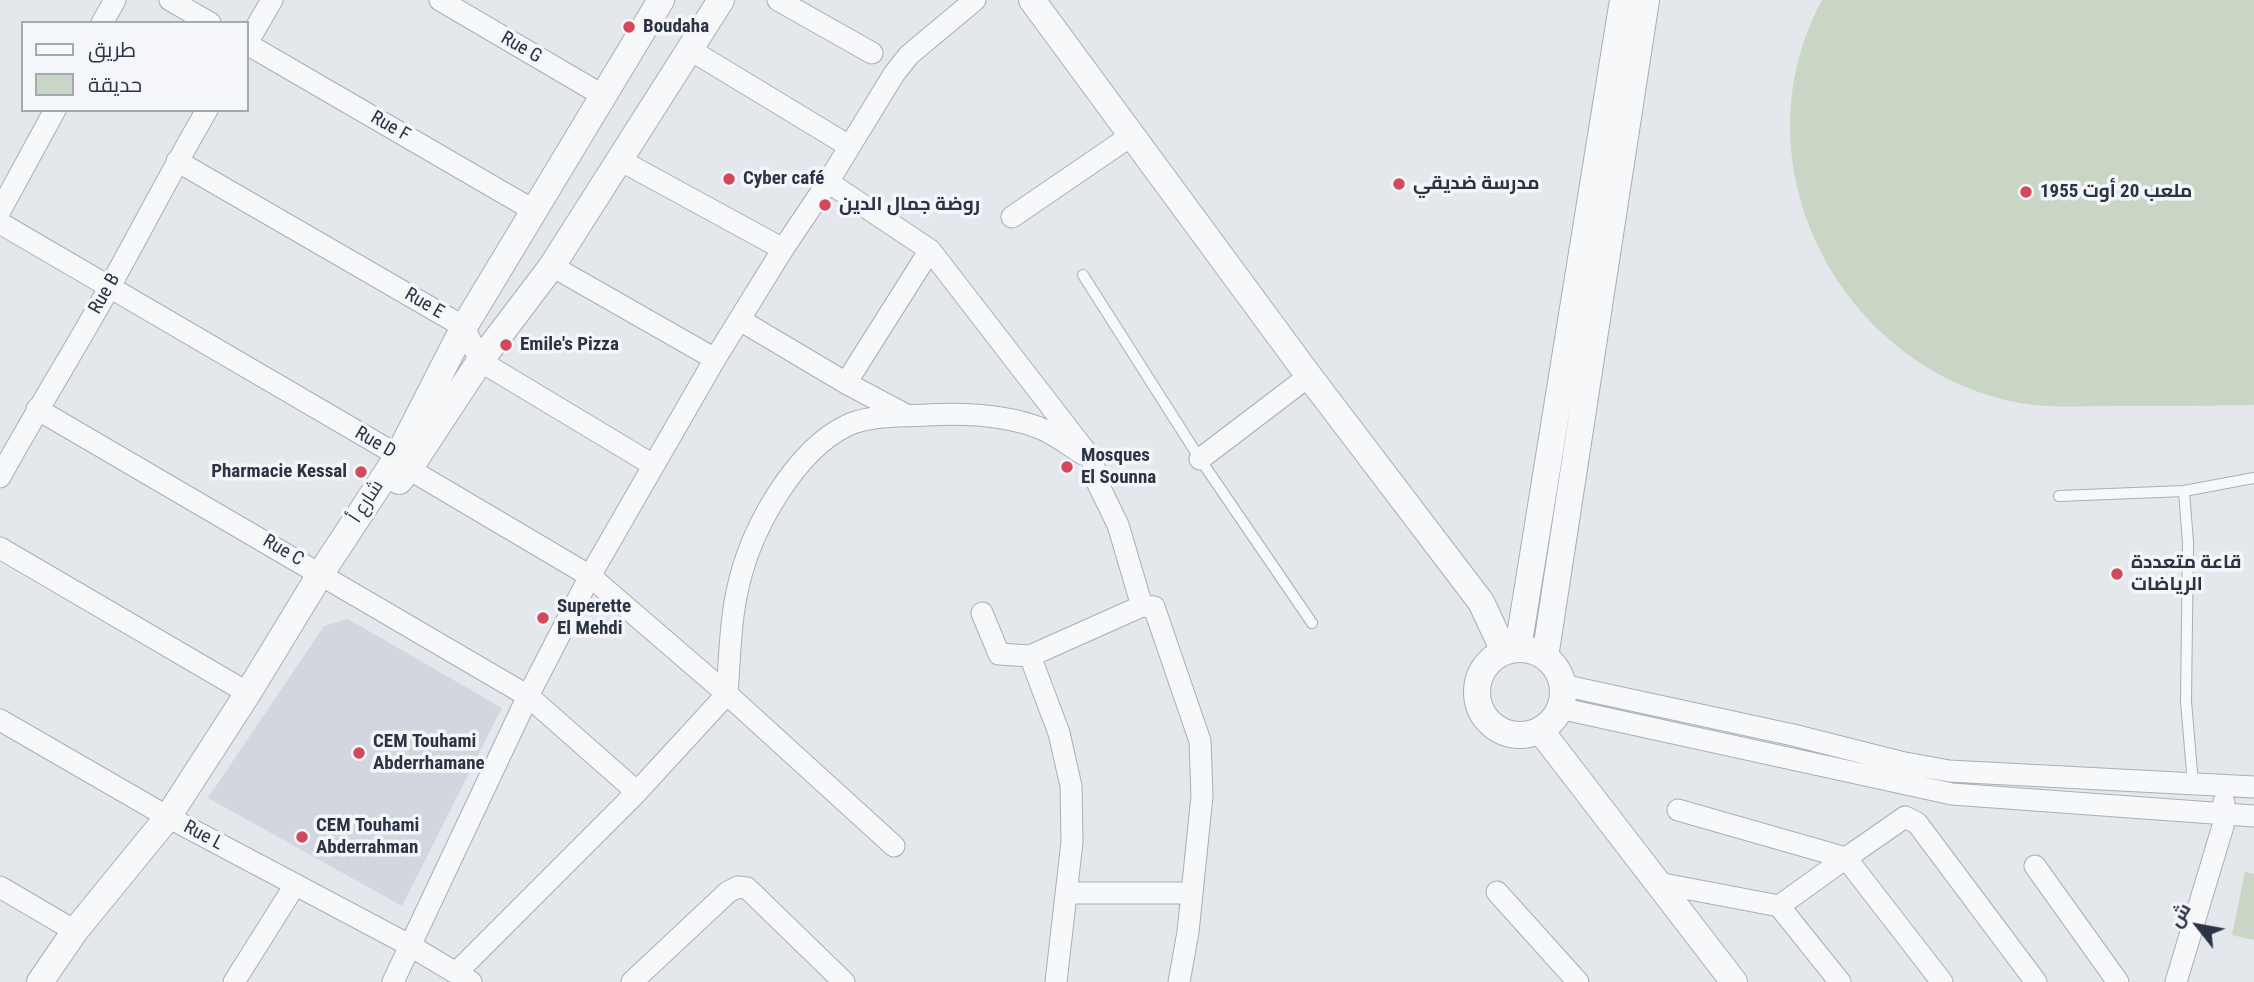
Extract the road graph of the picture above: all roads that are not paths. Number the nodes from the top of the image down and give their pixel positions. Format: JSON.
{"nodes":[{"id":1,"x":115,"y":0,"type":"edge"},
{"id":2,"x":170,"y":0,"type":"edge"},
{"id":3,"x":272,"y":0,"type":"edge"},
{"id":4,"x":440,"y":0,"type":"edge"},
{"id":5,"x":661,"y":0,"type":"edge"},
{"id":6,"x":721,"y":0,"type":"edge"},
{"id":7,"x":778,"y":0,"type":"edge"},
{"id":8,"x":975,"y":0,"type":"edge"},
{"id":9,"x":1032,"y":0,"type":"edge"},
{"id":10,"x":1623,"y":0,"type":"edge"},
{"id":11,"x":1646,"y":0,"type":"edge"},
{"id":12,"x":103,"y":21,"type":"edge"},
{"id":13,"x":206,"y":21,"type":"edge"},
{"id":14,"x":248,"y":42,"type":"edge"},
{"id":15,"x":248,"y":45,"type":"edge"},
{"id":16,"x":689,"y":49,"type":"junction"},
{"id":17,"x":872,"y":53,"type":"dead end"},
{"id":18,"x":602,"y":95,"type":"junction"},
{"id":19,"x":54,"y":112,"type":"edge"},
{"id":20,"x":206,"y":112,"type":"edge"},
{"id":21,"x":1132,"y":135,"type":"junction"},
{"id":22,"x":849,"y":146,"type":"junction"},
{"id":23,"x":618,"y":159,"type":"junction"},
{"id":24,"x":177,"y":161,"type":"junction"},
{"id":25,"x":828,"y":182,"type":"junction"},
{"id":26,"x":533,"y":210,"type":"junction"},
{"id":27,"x":0,"y":211,"type":"edge"},
{"id":28,"x":1012,"y":217,"type":"dead end"},
{"id":29,"x":0,"y":223,"type":"edge"},
{"id":30,"x":783,"y":249,"type":"junction"},
{"id":31,"x":930,"y":250,"type":"junction"},
{"id":32,"x":551,"y":266,"type":"junction"},
{"id":33,"x":1083,"y":275,"type":"dead end"},
{"id":34,"x":109,"y":289,"type":"junction"},
{"id":35,"x":740,"y":320,"type":"junction"},
{"id":36,"x":464,"y":327,"type":"junction"},
{"id":37,"x":715,"y":359,"type":"junction"},
{"id":38,"x":480,"y":361,"type":"junction"},
{"id":39,"x":1309,"y":376,"type":"junction"},
{"id":40,"x":846,"y":383,"type":"junction"},
{"id":41,"x":37,"y":409,"type":"junction"},
{"id":42,"x":908,"y":416,"type":"junction"},
{"id":43,"x":1200,"y":459,"type":"junction"},
{"id":44,"x":402,"y":460,"type":"junction"},
{"id":45,"x":1094,"y":461,"type":"junction"},
{"id":46,"x":653,"y":465,"type":"junction"},
{"id":47,"x":0,"y":477,"type":"edge"},
{"id":48,"x":2254,"y":478,"type":"edge"},
{"id":49,"x":2184,"y":491,"type":"junction"},
{"id":50,"x":2059,"y":496,"type":"dead end"},
{"id":51,"x":348,"y":539,"type":"junction"},
{"id":52,"x":0,"y":548,"type":"edge"},
{"id":53,"x":321,"y":573,"type":"junction"},
{"id":54,"x":590,"y":576,"type":"junction"},
{"id":55,"x":1142,"y":606,"type":"junction"},
{"id":56,"x":982,"y":613,"type":"dead end"},
{"id":57,"x":1312,"y":623,"type":"dead end"},
{"id":58,"x":1511,"y":650,"type":"junction"},
{"id":59,"x":1030,"y":656,"type":"junction"},
{"id":60,"x":1545,"y":657,"type":"junction"},
{"id":61,"x":248,"y":693,"type":"junction"},
{"id":62,"x":727,"y":694,"type":"junction"},
{"id":63,"x":528,"y":696,"type":"junction"},
{"id":64,"x":1561,"y":696,"type":"junction"},
{"id":65,"x":0,"y":720,"type":"edge"},
{"id":66,"x":1540,"y":730,"type":"junction"},
{"id":67,"x":2193,"y":784,"type":"junction"},
{"id":68,"x":2225,"y":786,"type":"junction"},
{"id":69,"x":2254,"y":787,"type":"edge"},
{"id":70,"x":637,"y":792,"type":"junction"},
{"id":71,"x":1678,"y":810,"type":"dead end"},
{"id":72,"x":2223,"y":814,"type":"junction"},
{"id":73,"x":2254,"y":816,"type":"edge"},
{"id":74,"x":167,"y":817,"type":"junction"},
{"id":75,"x":894,"y":846,"type":"dead end"},
{"id":76,"x":1846,"y":858,"type":"junction"},
{"id":77,"x":2035,"y":866,"type":"dead end"},
{"id":78,"x":1658,"y":883,"type":"junction"},
{"id":79,"x":295,"y":885,"type":"junction"},
{"id":80,"x":0,"y":887,"type":"edge"},
{"id":81,"x":1497,"y":892,"type":"dead end"},
{"id":82,"x":1067,"y":893,"type":"junction"},
{"id":83,"x":1192,"y":893,"type":"junction"},
{"id":84,"x":1779,"y":906,"type":"junction"},
{"id":85,"x":75,"y":931,"type":"junction"},
{"id":86,"x":409,"y":945,"type":"junction"},
{"id":87,"x":464,"y":977,"type":"edge"},
{"id":88,"x":40,"y":982,"type":"edge"},
{"id":89,"x":234,"y":982,"type":"edge"},
{"id":90,"x":393,"y":982,"type":"edge"},
{"id":91,"x":632,"y":982,"type":"edge"},
{"id":92,"x":844,"y":982,"type":"edge"},
{"id":93,"x":1056,"y":982,"type":"edge"},
{"id":94,"x":1179,"y":982,"type":"edge"},
{"id":95,"x":1578,"y":982,"type":"edge"},
{"id":96,"x":1734,"y":982,"type":"edge"},
{"id":97,"x":1840,"y":982,"type":"edge"},
{"id":98,"x":1942,"y":982,"type":"edge"},
{"id":99,"x":2036,"y":982,"type":"edge"},
{"id":100,"x":2118,"y":982,"type":"edge"},
{"id":101,"x":2176,"y":982,"type":"edge"}],
"edges":[{"from":1,"to":12,"type":"street"},
{"from":2,"to":13,"type":"street"},
{"from":3,"to":14,"type":"street"},
{"from":4,"to":18,"type":"street","name":"Rue G"},
{"from":5,"to":18,"type":"street","name":"شارع أ"},
{"from":6,"to":16,"type":"street","name":"شارع أ"},
{"from":7,"to":17,"type":"street"},
{"from":8,"to":22,"type":"street"},
{"from":9,"to":21,"type":"street"},
{"from":10,"to":58,"type":"street"},
{"from":11,"to":60,"type":"street"},
{"from":15,"to":26,"type":"street","name":"Rue F"},
{"from":16,"to":22,"type":"street"},
{"from":16,"to":23,"type":"street","name":"شارع أ"},
{"from":18,"to":26,"type":"street","name":"شارع أ"},
{"from":19,"to":27,"type":"street"},
{"from":20,"to":24,"type":"street","name":"Rue B"},
{"from":21,"to":28,"type":"street"},
{"from":21,"to":39,"type":"street"},
{"from":22,"to":25,"type":"street"},
{"from":23,"to":30,"type":"street"},
{"from":23,"to":32,"type":"street","name":"شارع أ"},
{"from":24,"to":34,"type":"street","name":"Rue B"},
{"from":24,"to":36,"type":"street","name":"Rue E"},
{"from":25,"to":30,"type":"street"},
{"from":25,"to":31,"type":"street"},
{"from":26,"to":36,"type":"street","name":"شارع أ"},
{"from":29,"to":34,"type":"street","name":"Rue D"},
{"from":30,"to":35,"type":"street"},
{"from":31,"to":40,"type":"street"},
{"from":31,"to":45,"type":"street"},
{"from":32,"to":37,"type":"street"},
{"from":32,"to":38,"type":"street","name":"شارع أ"},
{"from":33,"to":43,"type":"lane"},
{"from":34,"to":41,"type":"street","name":"Rue B"},
{"from":34,"to":44,"type":"street","name":"Rue D"},
{"from":35,"to":37,"type":"street"},
{"from":35,"to":40,"type":"street"},
{"from":36,"to":38,"type":"street","name":"Rue E"},
{"from":36,"to":44,"type":"street","name":"شارع أ"},
{"from":37,"to":46,"type":"street"},
{"from":38,"to":44,"type":"street","name":"شارع أ"},
{"from":38,"to":46,"type":"street"},
{"from":39,"to":43,"type":"street"},
{"from":39,"to":58,"type":"street"},
{"from":40,"to":42,"type":"street"},
{"from":41,"to":47,"type":"street","name":"Rue B"},
{"from":41,"to":53,"type":"street","name":"Rue C"},
{"from":42,"to":45,"type":"street"},
{"from":42,"to":62,"type":"street"},
{"from":43,"to":57,"type":"lane"},
{"from":44,"to":51,"type":"street","name":"شارع أ"},
{"from":44,"to":51,"type":"street","name":"شارع أ"},
{"from":44,"to":53,"type":"street","name":"شارع أ"},
{"from":44,"to":54,"type":"street","name":"Rue D"},
{"from":45,"to":55,"type":"street"},
{"from":46,"to":54,"type":"street"},
{"from":48,"to":49,"type":"lane"},
{"from":49,"to":50,"type":"lane"},
{"from":49,"to":67,"type":"lane"},
{"from":51,"to":53,"type":"street"},
{"from":52,"to":61,"type":"street"},
{"from":53,"to":61,"type":"street","name":"شارع أ"},
{"from":53,"to":63,"type":"street","name":"Rue C"},
{"from":54,"to":62,"type":"street","name":"Rue D"},
{"from":54,"to":63,"type":"street"},
{"from":55,"to":59,"type":"street"},
{"from":55,"to":83,"type":"street"},
{"from":56,"to":59,"type":"street"},
{"from":58,"to":60,"type":"street"},
{"from":58,"to":66,"type":"street"},
{"from":59,"to":82,"type":"street"},
{"from":60,"to":64,"type":"street"},
{"from":61,"to":74,"type":"street","name":"شارع أ"},
{"from":62,"to":70,"type":"street"},
{"from":62,"to":75,"type":"street","name":"Rue D"},
{"from":63,"to":70,"type":"street","name":"Rue C"},
{"from":63,"to":86,"type":"street"},
{"from":64,"to":66,"type":"street"},
{"from":64,"to":67,"type":"street"},
{"from":64,"to":72,"type":"street"},
{"from":65,"to":74,"type":"street","name":"Rue L"},
{"from":66,"to":78,"type":"street"},
{"from":67,"to":68,"type":"street"},
{"from":68,"to":69,"type":"street"},
{"from":68,"to":72,"type":"street"},
{"from":70,"to":87,"type":"street"},
{"from":71,"to":76,"type":"street"},
{"from":72,"to":73,"type":"street"},
{"from":72,"to":101,"type":"street"},
{"from":74,"to":79,"type":"street","name":"Rue L"},
{"from":74,"to":85,"type":"street","name":"شارع أ"},
{"from":76,"to":84,"type":"street"},
{"from":76,"to":98,"type":"street"},
{"from":76,"to":99,"type":"street"},
{"from":77,"to":100,"type":"street"},
{"from":78,"to":84,"type":"street"},
{"from":78,"to":96,"type":"street"},
{"from":79,"to":86,"type":"street","name":"Rue L"},
{"from":79,"to":89,"type":"street"},
{"from":80,"to":85,"type":"street"},
{"from":81,"to":95,"type":"street"},
{"from":82,"to":83,"type":"street"},
{"from":82,"to":93,"type":"street"},
{"from":83,"to":94,"type":"street"},
{"from":84,"to":97,"type":"street"},
{"from":85,"to":88,"type":"street","name":"شارع أ"},
{"from":86,"to":87,"type":"street","name":"Rue L"},
{"from":86,"to":90,"type":"street"},
{"from":91,"to":92,"type":"street"}]}
